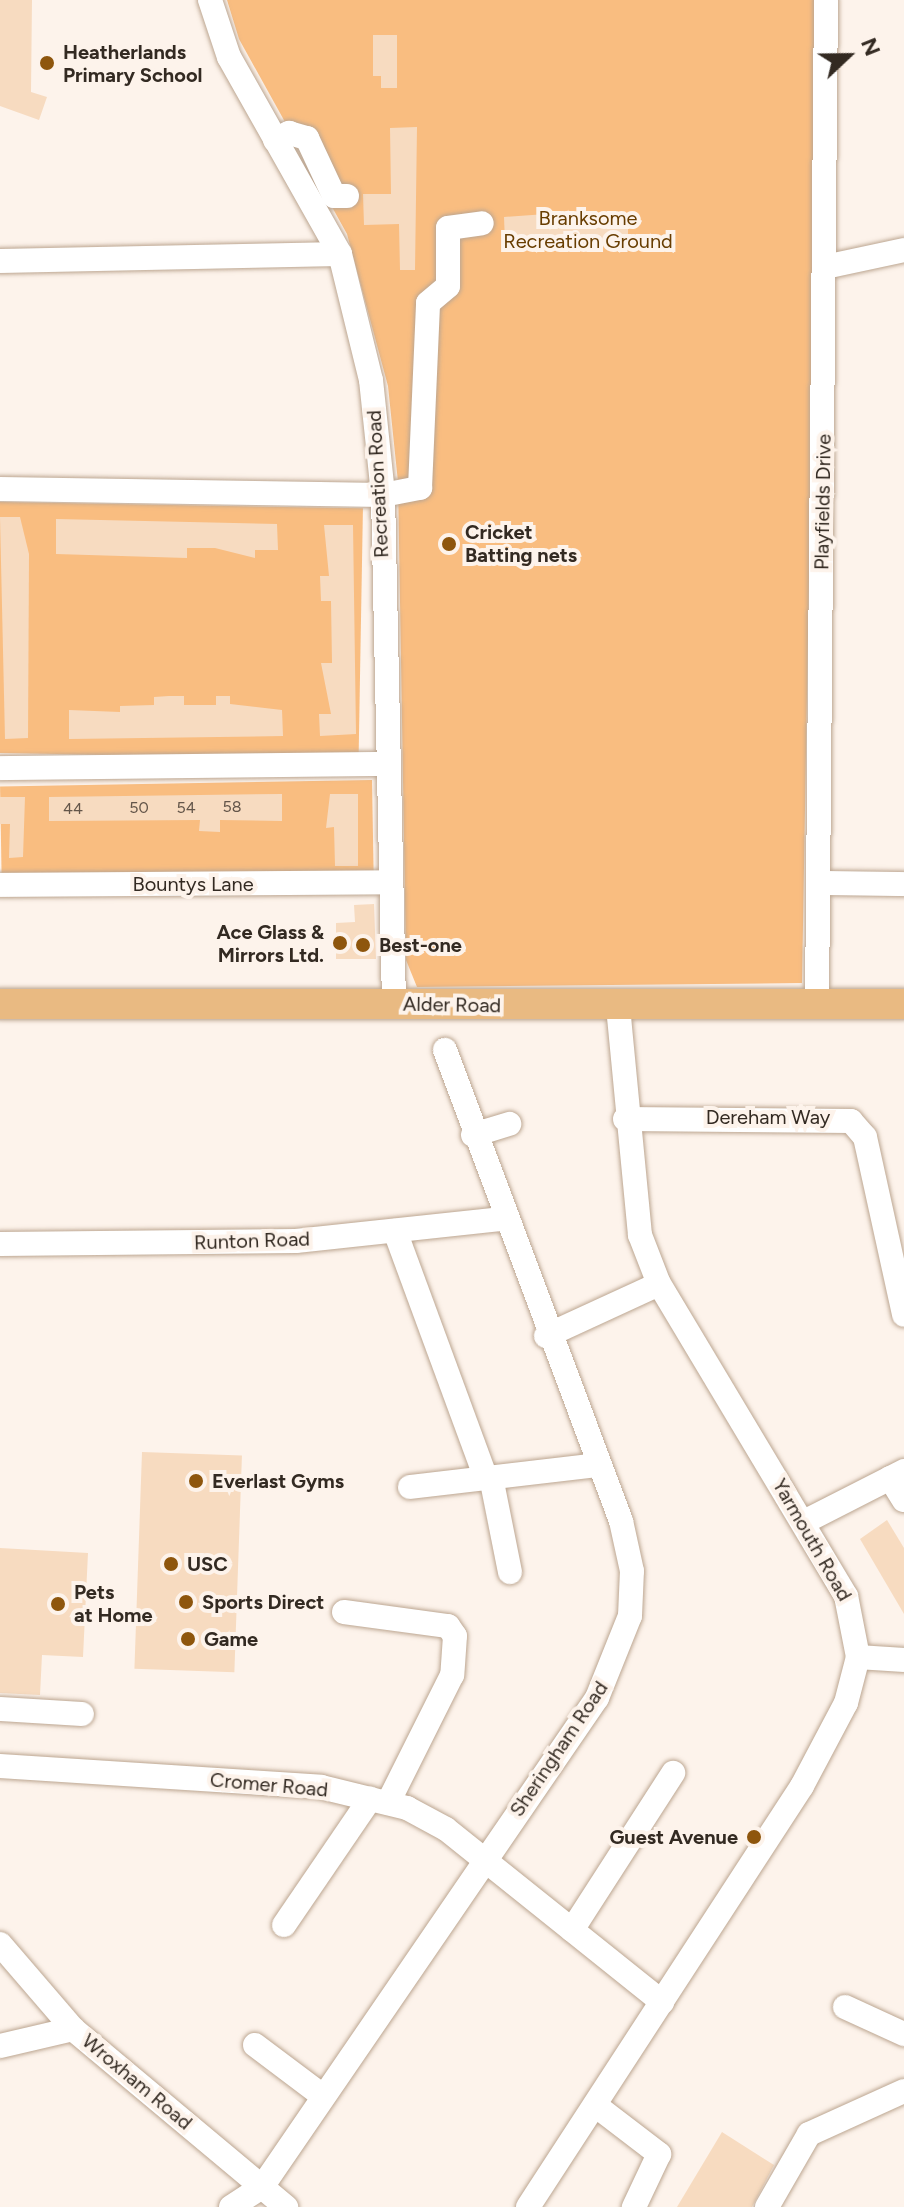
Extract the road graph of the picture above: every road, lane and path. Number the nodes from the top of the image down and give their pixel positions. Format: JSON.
{"nodes":[{"id":1,"x":210,"y":0,"type":"edge"},
{"id":2,"x":826,"y":0,"type":"edge"},
{"id":3,"x":275,"y":140,"type":"junction"},
{"id":4,"x":347,"y":196,"type":"dead end"},
{"id":5,"x":482,"y":223,"type":"dead end"},
{"id":6,"x":904,"y":250,"type":"edge"},
{"id":7,"x":340,"y":254,"type":"junction"},
{"id":8,"x":0,"y":261,"type":"edge"},
{"id":9,"x":825,"y":267,"type":"junction"},
{"id":10,"x":0,"y":489,"type":"edge"},
{"id":11,"x":383,"y":495,"type":"junction"},
{"id":12,"x":385,"y":764,"type":"junction"},
{"id":13,"x":0,"y":768,"type":"edge"},
{"id":14,"x":387,"y":882,"type":"junction"},
{"id":15,"x":819,"y":883,"type":"junction"},
{"id":16,"x":904,"y":884,"type":"edge"},
{"id":17,"x":0,"y":885,"type":"edge"},
{"id":18,"x":0,"y":1004,"type":"edge"},
{"id":19,"x":394,"y":1004,"type":"junction"},
{"id":20,"x":904,"y":1004,"type":"edge"},
{"id":21,"x":817,"y":1005,"type":"junction"},
{"id":22,"x":618,"y":1006,"type":"junction"},
{"id":23,"x":445,"y":1050,"type":"dead end"},
{"id":24,"x":625,"y":1119,"type":"junction"},
{"id":25,"x":509,"y":1124,"type":"dead end"},
{"id":26,"x":473,"y":1135,"type":"junction"},
{"id":27,"x":502,"y":1219,"type":"junction"},
{"id":28,"x":395,"y":1231,"type":"junction"},
{"id":29,"x":0,"y":1244,"type":"edge"},
{"id":30,"x":659,"y":1284,"type":"junction"},
{"id":31,"x":904,"y":1315,"type":"edge"},
{"id":32,"x":546,"y":1336,"type":"junction"},
{"id":33,"x":598,"y":1465,"type":"junction"},
{"id":34,"x":897,"y":1474,"type":"edge"},
{"id":35,"x":489,"y":1478,"type":"junction"},
{"id":36,"x":410,"y":1487,"type":"dead end"},
{"id":37,"x":904,"y":1500,"type":"edge"},
{"id":38,"x":804,"y":1522,"type":"junction"},
{"id":39,"x":510,"y":1572,"type":"dead end"},
{"id":40,"x":344,"y":1612,"type":"dead end"},
{"id":41,"x":858,"y":1657,"type":"junction"},
{"id":42,"x":904,"y":1660,"type":"edge"},
{"id":43,"x":0,"y":1709,"type":"edge"},
{"id":44,"x":82,"y":1714,"type":"dead end"},
{"id":45,"x":0,"y":1766,"type":"edge"},
{"id":46,"x":673,"y":1773,"type":"dead end"},
{"id":47,"x":379,"y":1801,"type":"junction"},
{"id":48,"x":483,"y":1860,"type":"junction"},
{"id":49,"x":284,"y":1925,"type":"dead end"},
{"id":50,"x":572,"y":1930,"type":"junction"},
{"id":51,"x":0,"y":1944,"type":"edge"},
{"id":52,"x":662,"y":2002,"type":"junction"},
{"id":53,"x":845,"y":2007,"type":"dead end"},
{"id":54,"x":73,"y":2029,"type":"junction"},
{"id":55,"x":904,"y":2034,"type":"edge"},
{"id":56,"x":255,"y":2045,"type":"dead end"},
{"id":57,"x":0,"y":2046,"type":"edge"},
{"id":58,"x":904,"y":2091,"type":"edge"},
{"id":59,"x":323,"y":2096,"type":"junction"},
{"id":60,"x":595,"y":2105,"type":"junction"},
{"id":61,"x":262,"y":2187,"type":"junction"},
{"id":62,"x":231,"y":2207,"type":"edge"},
{"id":63,"x":286,"y":2207,"type":"edge"},
{"id":64,"x":528,"y":2207,"type":"edge"},
{"id":65,"x":634,"y":2207,"type":"edge"},
{"id":66,"x":767,"y":2207,"type":"edge"}],
"edges":[{"from":1,"to":3,"type":"street","name":"Recreation Road"},
{"from":2,"to":9,"type":"street","name":"Playfields Drive"},
{"from":3,"to":4,"type":"street"},
{"from":3,"to":7,"type":"street","name":"Recreation Road"},
{"from":5,"to":11,"type":"street"},
{"from":6,"to":9,"type":"street"},
{"from":7,"to":8,"type":"street"},
{"from":7,"to":11,"type":"street","name":"Recreation Road"},
{"from":9,"to":15,"type":"street","name":"Playfields Drive"},
{"from":10,"to":11,"type":"street"},
{"from":11,"to":12,"type":"street","name":"Recreation Road"},
{"from":12,"to":13,"type":"street"},
{"from":12,"to":14,"type":"street","name":"Recreation Road"},
{"from":14,"to":17,"type":"street","name":"Bountys Lane"},
{"from":14,"to":19,"type":"street","name":"Recreation Road"},
{"from":15,"to":16,"type":"street"},
{"from":15,"to":21,"type":"street","name":"Playfields Drive"},
{"from":18,"to":19,"type":"main road","name":"Alder Road"},
{"from":19,"to":22,"type":"main road","name":"Alder Road"},
{"from":20,"to":21,"type":"main road","name":"Alder Road"},
{"from":21,"to":22,"type":"main road","name":"Alder Road"},
{"from":22,"to":24,"type":"street","name":"Yarmouth Road"},
{"from":23,"to":26,"type":"street","name":"Sheringham Road"},
{"from":24,"to":30,"type":"street","name":"Yarmouth Road"},
{"from":24,"to":31,"type":"street","name":"Dereham Way"},
{"from":25,"to":26,"type":"street"},
{"from":26,"to":27,"type":"street","name":"Sheringham Road"},
{"from":27,"to":28,"type":"street","name":"Runton Road"},
{"from":27,"to":32,"type":"street","name":"Sheringham Road"},
{"from":28,"to":29,"type":"street","name":"Runton Road"},
{"from":28,"to":35,"type":"street"},
{"from":30,"to":32,"type":"street"},
{"from":30,"to":38,"type":"street","name":"Yarmouth Road"},
{"from":32,"to":33,"type":"street","name":"Sheringham Road"},
{"from":33,"to":35,"type":"street"},
{"from":33,"to":48,"type":"street","name":"Sheringham Road"},
{"from":34,"to":37,"type":"street"},
{"from":34,"to":38,"type":"street"},
{"from":35,"to":36,"type":"street"},
{"from":35,"to":39,"type":"street"},
{"from":38,"to":41,"type":"street","name":"Yarmouth Road"},
{"from":40,"to":47,"type":"street"},
{"from":41,"to":42,"type":"street"},
{"from":41,"to":52,"type":"street","name":"Yarmouth Road"},
{"from":43,"to":44,"type":"street"},
{"from":45,"to":47,"type":"street","name":"Cromer Road"},
{"from":46,"to":50,"type":"street"},
{"from":47,"to":48,"type":"street","name":"Cromer Road"},
{"from":47,"to":49,"type":"street"},
{"from":48,"to":50,"type":"street","name":"Cromer Road"},
{"from":48,"to":59,"type":"street","name":"Sheringham Road"},
{"from":50,"to":52,"type":"street","name":"Cromer Road"},
{"from":51,"to":54,"type":"street","name":"Wroxham Road"},
{"from":52,"to":60,"type":"street","name":"Yarmouth Road"},
{"from":53,"to":55,"type":"street"},
{"from":54,"to":57,"type":"street"},
{"from":54,"to":61,"type":"street","name":"Wroxham Road"},
{"from":56,"to":59,"type":"street"},
{"from":58,"to":66,"type":"street"},
{"from":59,"to":61,"type":"street","name":"Sheringham Road"},
{"from":60,"to":64,"type":"street","name":"Yarmouth Road"},
{"from":60,"to":65,"type":"street"},
{"from":61,"to":62,"type":"street","name":"Sheringham Road"},
{"from":61,"to":63,"type":"street","name":"Wroxham Road"}]}
